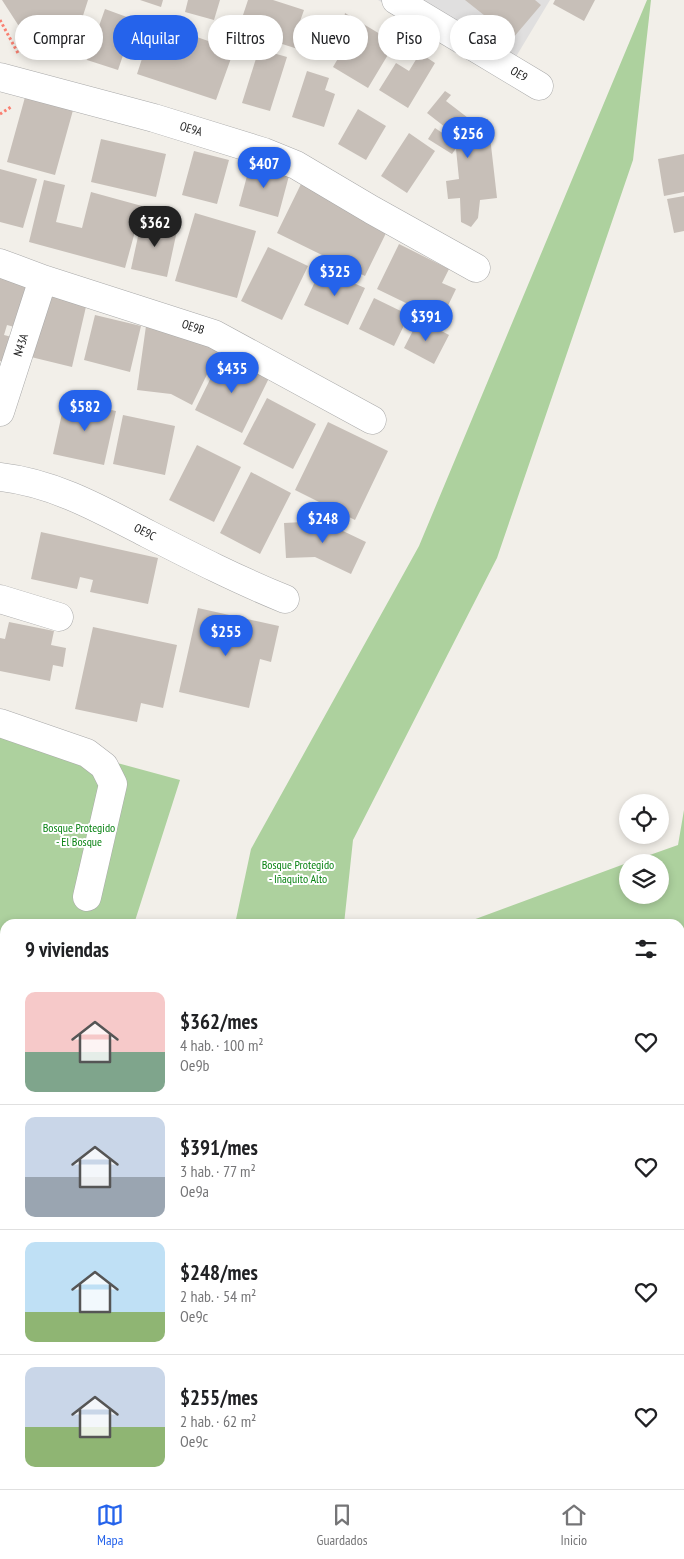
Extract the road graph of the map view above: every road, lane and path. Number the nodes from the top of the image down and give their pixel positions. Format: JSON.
{"nodes":[{"id":1,"x":396,"y":0,"type":"edge"},
{"id":2,"x":0,"y":77,"type":"edge"},
{"id":3,"x":539,"y":86,"type":"dead end"},
{"id":4,"x":0,"y":263,"type":"edge"},
{"id":5,"x":476,"y":268,"type":"dead end"},
{"id":6,"x":43,"y":279,"type":"junction"},
{"id":7,"x":0,"y":412,"type":"edge"},
{"id":8,"x":372,"y":420,"type":"dead end"},
{"id":9,"x":0,"y":477,"type":"edge"},
{"id":10,"x":0,"y":598,"type":"edge"},
{"id":11,"x":285,"y":599,"type":"dead end"},
{"id":12,"x":59,"y":617,"type":"dead end"},
{"id":13,"x":0,"y":723,"type":"edge"},
{"id":14,"x":87,"y":897,"type":"dead end"}],
"edges":[{"from":1,"to":3,"type":"street","name":"OE9"},
{"from":2,"to":5,"type":"street","name":"OE9A"},
{"from":4,"to":6,"type":"street","name":"OE9B"},
{"from":6,"to":7,"type":"street","name":"N43A"},
{"from":6,"to":8,"type":"street","name":"OE9B"},
{"from":9,"to":11,"type":"street","name":"OE9C"},
{"from":10,"to":12,"type":"street"},
{"from":13,"to":14,"type":"street"}]}
